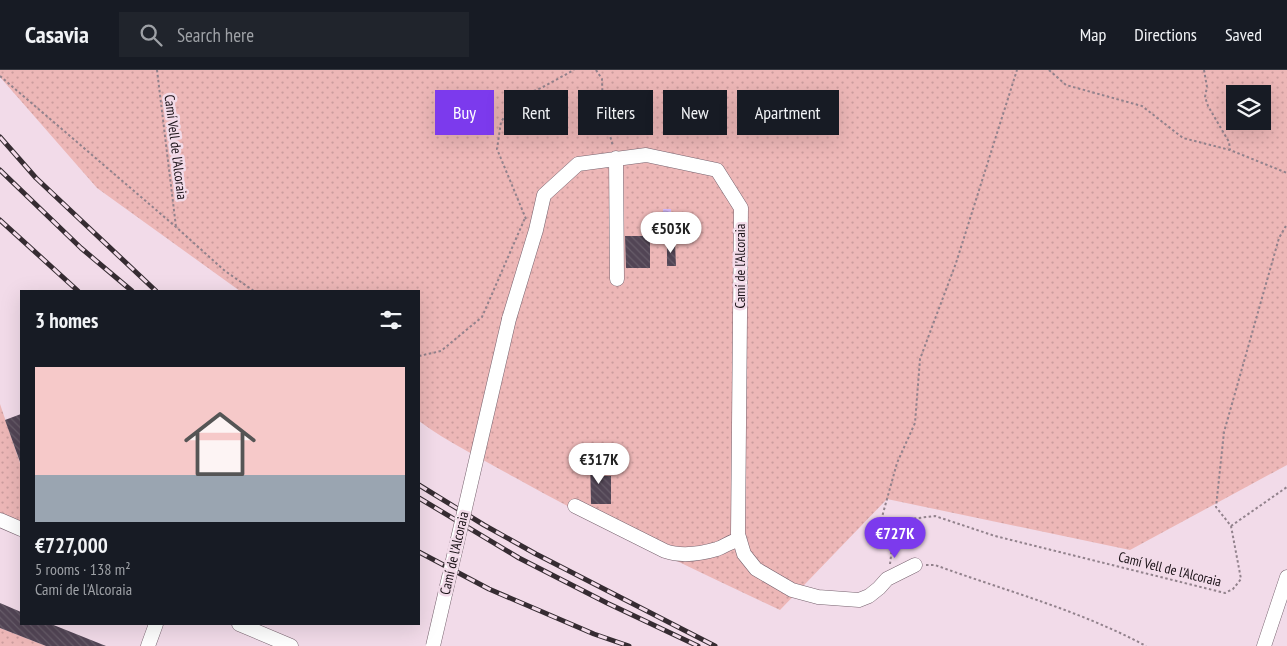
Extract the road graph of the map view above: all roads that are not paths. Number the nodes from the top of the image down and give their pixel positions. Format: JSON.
{"nodes":[{"id":1,"x":616,"y":158,"type":"junction"},
{"id":2,"x":617,"y":279,"type":"dead end"},
{"id":3,"x":575,"y":506,"type":"dead end"},
{"id":4,"x":0,"y":520,"type":"edge"},
{"id":5,"x":20,"y":529,"type":"edge"},
{"id":6,"x":739,"y":540,"type":"junction"},
{"id":7,"x":915,"y":566,"type":"road end"},
{"id":8,"x":1287,"y":577,"type":"edge"},
{"id":9,"x":156,"y":625,"type":"edge"},
{"id":10,"x":241,"y":625,"type":"edge"},
{"id":11,"x":148,"y":646,"type":"edge"},
{"id":12,"x":291,"y":646,"type":"edge"},
{"id":13,"x":433,"y":646,"type":"edge"},
{"id":14,"x":1264,"y":646,"type":"edge"}],
"edges":[{"from":1,"to":2,"type":"street"},
{"from":1,"to":6,"type":"street","name":"Camí de l'Alcoraia"},
{"from":1,"to":13,"type":"street","name":"Camí de l'Alcoraia","bridge":true},
{"from":3,"to":6,"type":"street"},
{"from":4,"to":5,"type":"street"},
{"from":6,"to":7,"type":"street","name":"Camí de l'Alcoraia"},
{"from":8,"to":14,"type":"street"},
{"from":9,"to":11,"type":"street"},
{"from":10,"to":12,"type":"street"}]}
